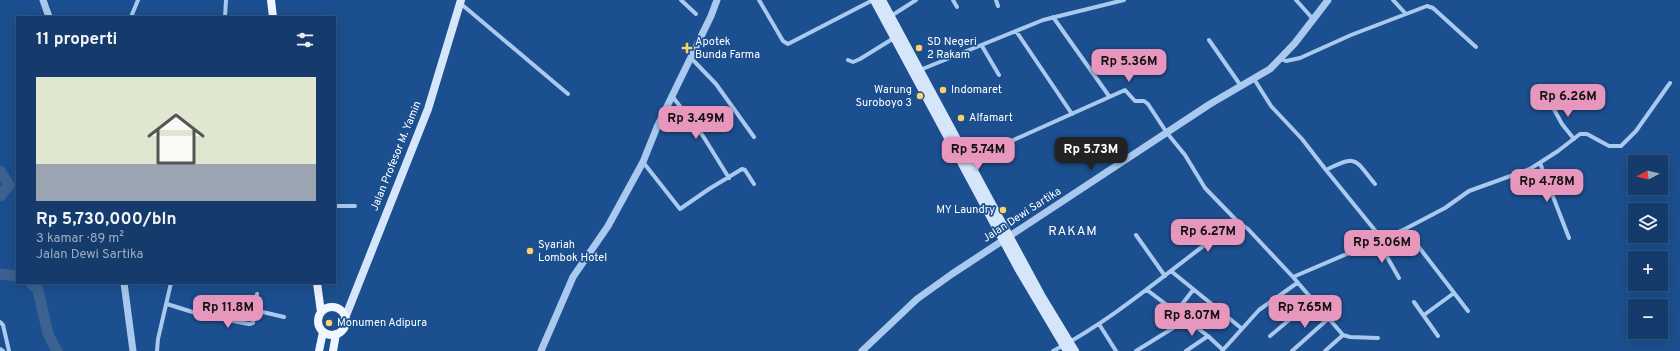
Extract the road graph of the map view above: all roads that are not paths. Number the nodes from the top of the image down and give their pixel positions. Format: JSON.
{"nodes":[{"id":1,"x":43,"y":0,"type":"edge"},
{"id":2,"x":138,"y":0,"type":"edge"},
{"id":3,"x":226,"y":0,"type":"edge"},
{"id":4,"x":270,"y":0,"type":"edge"},
{"id":5,"x":680,"y":0,"type":"edge"},
{"id":6,"x":717,"y":0,"type":"edge"},
{"id":7,"x":759,"y":0,"type":"edge"},
{"id":8,"x":874,"y":0,"type":"edge"},
{"id":9,"x":882,"y":0,"type":"edge"},
{"id":10,"x":916,"y":0,"type":"edge"},
{"id":11,"x":953,"y":0,"type":"edge"},
{"id":12,"x":996,"y":0,"type":"edge"},
{"id":13,"x":1124,"y":0,"type":"edge"},
{"id":14,"x":1296,"y":0,"type":"edge"},
{"id":15,"x":1328,"y":0,"type":"edge"},
{"id":16,"x":1394,"y":0,"type":"edge"},
{"id":17,"x":460,"y":1,"type":"edge"},
{"id":18,"x":998,"y":6,"type":"dead end"},
{"id":19,"x":957,"y":7,"type":"dead end"},
{"id":20,"x":1405,"y":13,"type":"junction"},
{"id":21,"x":696,"y":14,"type":"dead end"},
{"id":22,"x":49,"y":16,"type":"edge"},
{"id":23,"x":131,"y":16,"type":"edge"},
{"id":24,"x":225,"y":16,"type":"edge"},
{"id":25,"x":273,"y":16,"type":"edge"},
{"id":26,"x":891,"y":16,"type":"junction"},
{"id":27,"x":1054,"y":17,"type":"junction"},
{"id":28,"x":1313,"y":19,"type":"junction"},
{"id":29,"x":1016,"y":31,"type":"junction"},
{"id":30,"x":894,"y":38,"type":"junction"},
{"id":31,"x":1209,"y":40,"type":"dead end"},
{"id":32,"x":982,"y":46,"type":"junction"},
{"id":33,"x":1476,"y":47,"type":"dead end"},
{"id":34,"x":690,"y":58,"type":"junction"},
{"id":35,"x":1281,"y":59,"type":"junction"},
{"id":36,"x":848,"y":60,"type":"dead end"},
{"id":37,"x":920,"y":70,"type":"junction"},
{"id":38,"x":999,"y":75,"type":"dead end"},
{"id":39,"x":1254,"y":79,"type":"junction"},
{"id":40,"x":1670,"y":83,"type":"dead end"},
{"id":41,"x":1241,"y":86,"type":"junction"},
{"id":42,"x":568,"y":94,"type":"dead end"},
{"id":43,"x":672,"y":96,"type":"junction"},
{"id":44,"x":1109,"y":96,"type":"junction"},
{"id":45,"x":1551,"y":104,"type":"dead end"},
{"id":46,"x":1072,"y":114,"type":"junction"},
{"id":47,"x":1167,"y":133,"type":"junction"},
{"id":48,"x":754,"y":137,"type":"dead end"},
{"id":49,"x":1574,"y":139,"type":"junction"},
{"id":50,"x":965,"y":157,"type":"junction"},
{"id":51,"x":643,"y":162,"type":"junction"},
{"id":52,"x":1540,"y":163,"type":"junction"},
{"id":53,"x":1326,"y":170,"type":"junction"},
{"id":54,"x":729,"y":178,"type":"junction"},
{"id":55,"x":754,"y":184,"type":"dead end"},
{"id":56,"x":1375,"y":184,"type":"dead end"},
{"id":57,"x":336,"y":206,"type":"edge"},
{"id":58,"x":354,"y":206,"type":"dead end"},
{"id":59,"x":1237,"y":222,"type":"junction"},
{"id":60,"x":1405,"y":229,"type":"junction"},
{"id":61,"x":1136,"y":235,"type":"dead end"},
{"id":62,"x":1568,"y":238,"type":"dead end"},
{"id":63,"x":1007,"y":239,"type":"junction"},
{"id":64,"x":1380,"y":240,"type":"junction"},
{"id":65,"x":1171,"y":271,"type":"junction"},
{"id":66,"x":1165,"y":276,"type":"junction"},
{"id":67,"x":1293,"y":277,"type":"junction"},
{"id":68,"x":1399,"y":278,"type":"dead end"},
{"id":69,"x":1297,"y":283,"type":"junction"},
{"id":70,"x":124,"y":284,"type":"edge"},
{"id":71,"x":171,"y":284,"type":"edge"},
{"id":72,"x":317,"y":284,"type":"edge"},
{"id":73,"x":1147,"y":290,"type":"junction"},
{"id":74,"x":1193,"y":290,"type":"junction"},
{"id":75,"x":1454,"y":293,"type":"junction"},
{"id":76,"x":257,"y":294,"type":"dead end"},
{"id":77,"x":1313,"y":300,"type":"junction"},
{"id":78,"x":1414,"y":302,"type":"dead end"},
{"id":79,"x":167,"y":304,"type":"junction"},
{"id":80,"x":254,"y":310,"type":"junction"},
{"id":81,"x":1468,"y":311,"type":"dead end"},
{"id":82,"x":321,"y":312,"type":"junction"},
{"id":83,"x":1176,"y":312,"type":"junction"},
{"id":84,"x":1424,"y":315,"type":"junction"},
{"id":85,"x":284,"y":317,"type":"dead end"},
{"id":86,"x":345,"y":318,"type":"junction"},
{"id":87,"x":1329,"y":318,"type":"junction"},
{"id":88,"x":1186,"y":320,"type":"junction"},
{"id":89,"x":0,"y":322,"type":"edge"},
{"id":90,"x":1099,"y":324,"type":"junction"},
{"id":91,"x":1241,"y":328,"type":"junction"},
{"id":92,"x":323,"y":332,"type":"junction"},
{"id":93,"x":336,"y":334,"type":"junction"},
{"id":94,"x":1343,"y":335,"type":"junction"},
{"id":95,"x":1208,"y":336,"type":"junction"},
{"id":96,"x":1270,"y":336,"type":"dead end"},
{"id":97,"x":1438,"y":336,"type":"dead end"},
{"id":98,"x":1378,"y":338,"type":"dead end"},
{"id":99,"x":1067,"y":346,"type":"edge"},
{"id":100,"x":0,"y":349,"type":"edge"},
{"id":101,"x":3,"y":351,"type":"edge"},
{"id":102,"x":9,"y":351,"type":"edge"},
{"id":103,"x":133,"y":351,"type":"edge"},
{"id":104,"x":157,"y":351,"type":"edge"},
{"id":105,"x":320,"y":351,"type":"edge"},
{"id":106,"x":332,"y":351,"type":"edge"},
{"id":107,"x":541,"y":351,"type":"edge"},
{"id":108,"x":862,"y":351,"type":"edge"},
{"id":109,"x":1053,"y":351,"type":"edge"},
{"id":110,"x":1075,"y":351,"type":"edge"},
{"id":111,"x":1116,"y":351,"type":"edge"},
{"id":112,"x":1136,"y":351,"type":"edge"},
{"id":113,"x":1186,"y":351,"type":"edge"},
{"id":114,"x":1222,"y":351,"type":"edge"},
{"id":115,"x":1292,"y":351,"type":"edge"},
{"id":116,"x":1325,"y":351,"type":"edge"}],
"edges":[{"from":1,"to":22,"type":"street"},
{"from":2,"to":23,"type":"street"},
{"from":3,"to":24,"type":"street"},
{"from":4,"to":25,"type":"main road"},
{"from":5,"to":21,"type":"street"},
{"from":6,"to":34,"type":"street"},
{"from":7,"to":8,"type":"street"},
{"from":8,"to":30,"type":"main road"},
{"from":9,"to":26,"type":"main road"},
{"from":10,"to":26,"type":"street"},
{"from":11,"to":19,"type":"street"},
{"from":12,"to":18,"type":"street"},
{"from":13,"to":27,"type":"street"},
{"from":14,"to":28,"type":"street"},
{"from":15,"to":28,"type":"street","name":"Jalan Dewi Sartika"},
{"from":16,"to":20,"type":"street"},
{"from":17,"to":42,"type":"street"},
{"from":17,"to":86,"type":"main road","name":"Jalan Profesor M. Yamin"},
{"from":20,"to":33,"type":"street"},
{"from":20,"to":35,"type":"street"},
{"from":26,"to":37,"type":"main road"},
{"from":27,"to":29,"type":"street"},
{"from":27,"to":44,"type":"street"},
{"from":28,"to":35,"type":"street","name":"Jalan Dewi Sartika"},
{"from":29,"to":32,"type":"street"},
{"from":29,"to":46,"type":"street"},
{"from":30,"to":36,"type":"street"},
{"from":30,"to":50,"type":"main road"},
{"from":31,"to":41,"type":"street"},
{"from":32,"to":37,"type":"street"},
{"from":32,"to":38,"type":"street"},
{"from":34,"to":43,"type":"street"},
{"from":34,"to":48,"type":"street"},
{"from":35,"to":39,"type":"street","name":"Jalan Dewi Sartika"},
{"from":37,"to":50,"type":"main road"},
{"from":39,"to":41,"type":"street","name":"Jalan Dewi Sartika"},
{"from":39,"to":53,"type":"street"},
{"from":40,"to":49,"type":"street"},
{"from":41,"to":47,"type":"street","name":"Jalan Dewi Sartika"},
{"from":43,"to":51,"type":"street"},
{"from":43,"to":54,"type":"street"},
{"from":44,"to":46,"type":"street"},
{"from":44,"to":47,"type":"street"},
{"from":45,"to":49,"type":"street"},
{"from":46,"to":50,"type":"street"},
{"from":47,"to":59,"type":"street"},
{"from":47,"to":63,"type":"street","name":"Jalan Dewi Sartika"},
{"from":49,"to":52,"type":"street"},
{"from":50,"to":63,"type":"main road"},
{"from":51,"to":54,"type":"street"},
{"from":51,"to":107,"type":"street"},
{"from":52,"to":60,"type":"street"},
{"from":52,"to":62,"type":"street"},
{"from":53,"to":56,"type":"street"},
{"from":53,"to":64,"type":"street"},
{"from":54,"to":55,"type":"street"},
{"from":57,"to":58,"type":"street"},
{"from":59,"to":65,"type":"street"},
{"from":59,"to":67,"type":"street"},
{"from":60,"to":64,"type":"street"},
{"from":60,"to":75,"type":"street"},
{"from":61,"to":66,"type":"street"},
{"from":63,"to":99,"type":"main road"},
{"from":63,"to":108,"type":"street","name":"Jalan Dewi Sartika"},
{"from":64,"to":67,"type":"street"},
{"from":64,"to":68,"type":"street"},
{"from":65,"to":66,"type":"street"},
{"from":65,"to":74,"type":"street"},
{"from":66,"to":73,"type":"street"},
{"from":67,"to":69,"type":"street"},
{"from":69,"to":77,"type":"street"},
{"from":69,"to":91,"type":"street"},
{"from":70,"to":103,"type":"street"},
{"from":71,"to":79,"type":"street"},
{"from":72,"to":82,"type":"main road"},
{"from":73,"to":83,"type":"street"},
{"from":73,"to":90,"type":"street"},
{"from":74,"to":83,"type":"street"},
{"from":74,"to":91,"type":"street"},
{"from":75,"to":81,"type":"street"},
{"from":75,"to":84,"type":"street"},
{"from":76,"to":80,"type":"street"},
{"from":77,"to":87,"type":"street"},
{"from":77,"to":96,"type":"street"},
{"from":78,"to":84,"type":"street"},
{"from":79,"to":80,"type":"street"},
{"from":79,"to":104,"type":"street"},
{"from":80,"to":85,"type":"street"},
{"from":82,"to":86,"type":"main road"},
{"from":82,"to":92,"type":"main road"},
{"from":83,"to":88,"type":"street"},
{"from":84,"to":97,"type":"street"},
{"from":86,"to":93,"type":"main road"},
{"from":87,"to":94,"type":"street"},
{"from":87,"to":115,"type":"street"},
{"from":88,"to":95,"type":"street"},
{"from":88,"to":112,"type":"street"},
{"from":89,"to":102,"type":"street"},
{"from":90,"to":99,"type":"street"},
{"from":90,"to":111,"type":"street"},
{"from":91,"to":114,"type":"street"},
{"from":92,"to":93,"type":"main road"},
{"from":92,"to":105,"type":"main road"},
{"from":93,"to":106,"type":"main road"},
{"from":94,"to":98,"type":"street"},
{"from":94,"to":116,"type":"street"},
{"from":95,"to":113,"type":"street"},
{"from":95,"to":114,"type":"street"},
{"from":99,"to":109,"type":"street"},
{"from":99,"to":110,"type":"main road"},
{"from":100,"to":101,"type":"street"}]}
